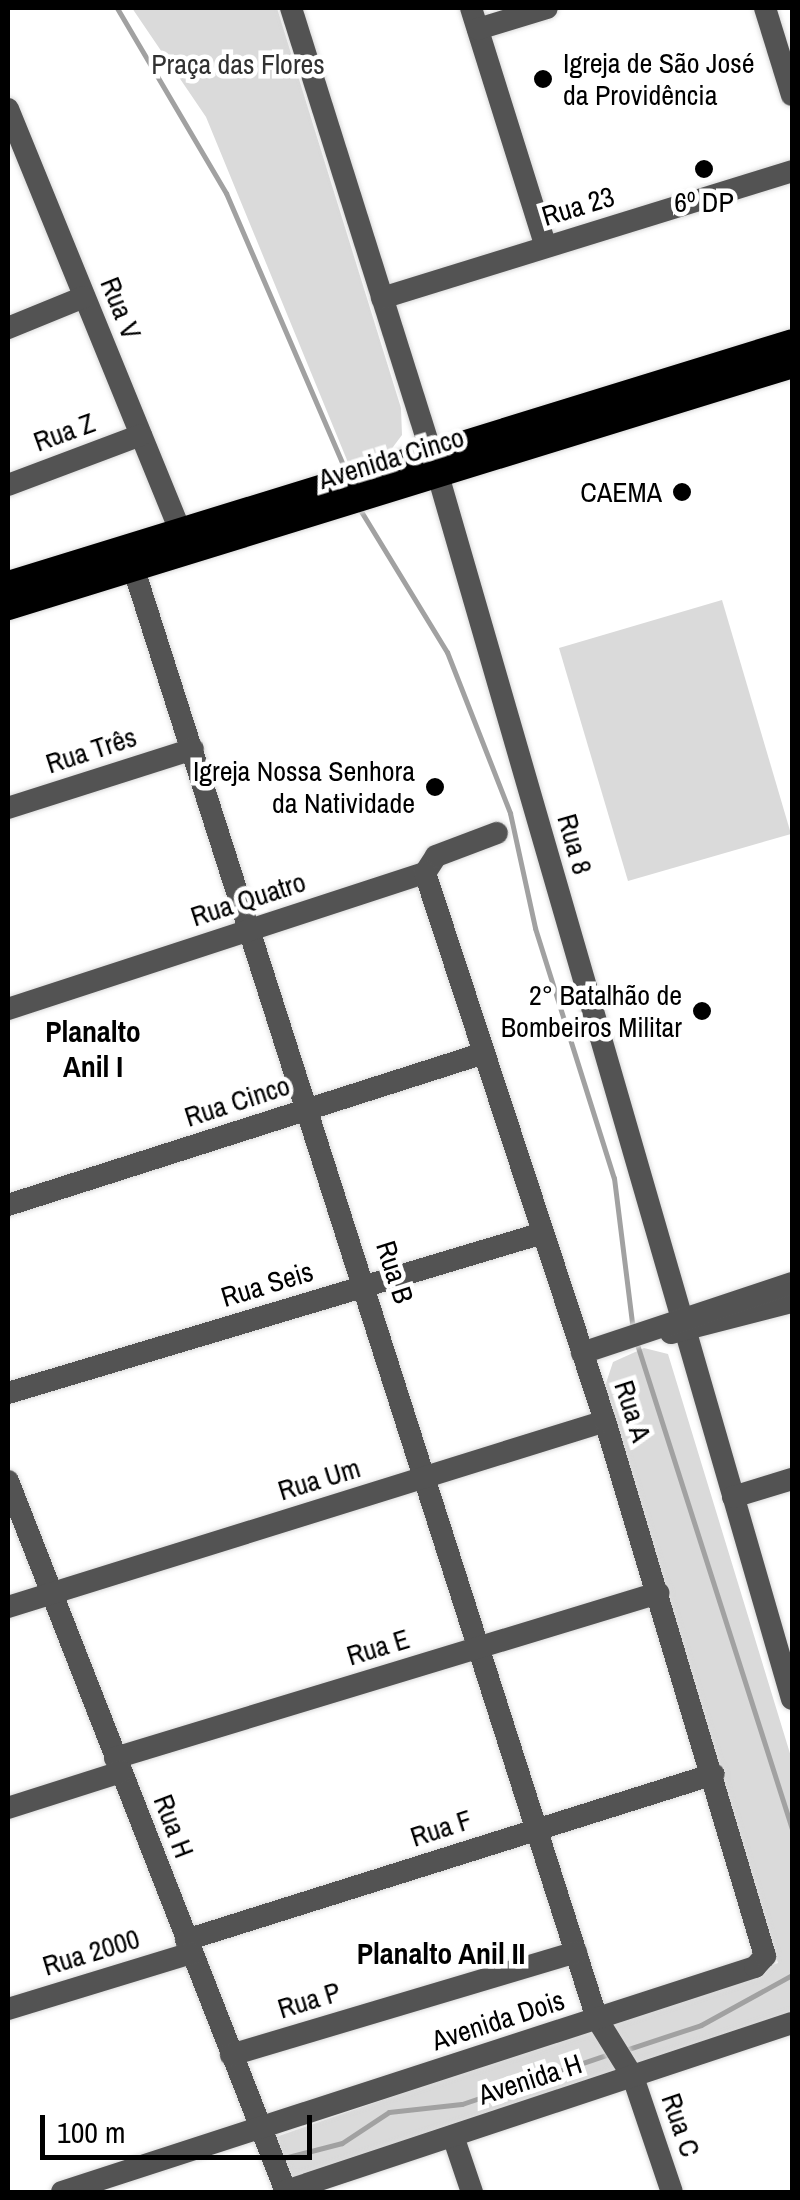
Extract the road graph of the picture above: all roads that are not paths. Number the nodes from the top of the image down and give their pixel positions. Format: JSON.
{"nodes":[{"id":1,"x":291,"y":8,"type":"edge"},
{"id":2,"x":547,"y":8,"type":"edge"},
{"id":3,"x":764,"y":8,"type":"edge"},
{"id":4,"x":474,"y":18,"type":"edge"},
{"id":5,"x":792,"y":96,"type":"edge"},
{"id":6,"x":8,"y":109,"type":"edge"},
{"id":7,"x":17,"y":160,"type":"edge"},
{"id":8,"x":792,"y":171,"type":"edge"},
{"id":9,"x":546,"y":247,"type":"junction"},
{"id":10,"x":84,"y":297,"type":"junction"},
{"id":11,"x":382,"y":298,"type":"junction"},
{"id":12,"x":8,"y":328,"type":"edge"},
{"id":13,"x":792,"y":341,"type":"edge"},
{"id":14,"x":792,"y":365,"type":"edge"},
{"id":15,"x":653,"y":396,"type":"junction"},
{"id":16,"x":141,"y":435,"type":"junction"},
{"id":17,"x":434,"y":464,"type":"junction"},
{"id":18,"x":8,"y":485,"type":"edge"},
{"id":19,"x":309,"y":502,"type":"junction"},
{"id":20,"x":180,"y":530,"type":"junction"},
{"id":21,"x":130,"y":557,"type":"junction"},
{"id":22,"x":8,"y":582,"type":"edge"},
{"id":23,"x":8,"y":607,"type":"edge"},
{"id":24,"x":193,"y":748,"type":"junction"},
{"id":25,"x":8,"y":808,"type":"edge"},
{"id":26,"x":497,"y":833,"type":"dead end"},
{"id":27,"x":425,"y":874,"type":"junction"},
{"id":28,"x":252,"y":930,"type":"junction"},
{"id":29,"x":8,"y":1009,"type":"edge"},
{"id":30,"x":484,"y":1053,"type":"junction"},
{"id":31,"x":310,"y":1109,"type":"junction"},
{"id":32,"x":8,"y":1206,"type":"edge"},
{"id":33,"x":543,"y":1233,"type":"junction"},
{"id":34,"x":792,"y":1282,"type":"edge"},
{"id":35,"x":368,"y":1285,"type":"junction"},
{"id":36,"x":792,"y":1302,"type":"edge"},
{"id":37,"x":682,"y":1325,"type":"junction"},
{"id":38,"x":582,"y":1353,"type":"junction"},
{"id":39,"x":8,"y":1393,"type":"edge"},
{"id":40,"x":605,"y":1421,"type":"junction"},
{"id":41,"x":427,"y":1476,"type":"junction"},
{"id":42,"x":792,"y":1479,"type":"edge"},
{"id":43,"x":8,"y":1481,"type":"edge"},
{"id":44,"x":732,"y":1497,"type":"junction"},
{"id":45,"x":658,"y":1593,"type":"junction"},
{"id":46,"x":51,"y":1594,"type":"junction"},
{"id":47,"x":8,"y":1607,"type":"edge"},
{"id":48,"x":480,"y":1647,"type":"junction"},
{"id":49,"x":786,"y":1653,"type":"edge"},
{"id":50,"x":792,"y":1699,"type":"edge"},
{"id":51,"x":118,"y":1765,"type":"junction"},
{"id":52,"x":714,"y":1774,"type":"junction"},
{"id":53,"x":8,"y":1808,"type":"edge"},
{"id":54,"x":538,"y":1829,"type":"junction"},
{"id":55,"x":189,"y":1946,"type":"junction"},
{"id":56,"x":576,"y":1952,"type":"junction"},
{"id":57,"x":755,"y":1968,"type":"joint"},
{"id":58,"x":8,"y":2009,"type":"edge"},
{"id":59,"x":792,"y":2024,"type":"edge"},
{"id":60,"x":608,"y":2037,"type":"junction"},
{"id":61,"x":231,"y":2054,"type":"junction"},
{"id":62,"x":633,"y":2076,"type":"junction"},
{"id":63,"x":260,"y":2128,"type":"junction"},
{"id":64,"x":453,"y":2136,"type":"junction"},
{"id":65,"x":62,"y":2192,"type":"edge"},
{"id":66,"x":286,"y":2192,"type":"edge"},
{"id":67,"x":472,"y":2192,"type":"edge"},
{"id":68,"x":672,"y":2192,"type":"edge"}],
"edges":[{"from":1,"to":11,"type":"street","name":"Rua 8"},
{"from":2,"to":4,"type":"street"},
{"from":3,"to":5,"type":"street"},
{"from":4,"to":9,"type":"street"},
{"from":6,"to":7,"type":"street","name":"Rua V"},
{"from":7,"to":10,"type":"street","name":"Rua V"},
{"from":8,"to":9,"type":"street","name":"Rua 23"},
{"from":9,"to":11,"type":"street","name":"Rua 23"},
{"from":10,"to":12,"type":"street"},
{"from":10,"to":16,"type":"street","name":"Rua V"},
{"from":11,"to":17,"type":"street","name":"Rua 8"},
{"from":13,"to":15,"type":"main road","name":"Avenida Cinco"},
{"from":14,"to":15,"type":"main road","name":"Avenida Cinco"},
{"from":15,"to":17,"type":"main road","name":"Avenida Cinco"},
{"from":16,"to":18,"type":"street","name":"Rua Z"},
{"from":16,"to":20,"type":"street","name":"Rua V"},
{"from":17,"to":19,"type":"main road","name":"Avenida Cinco"},
{"from":17,"to":37,"type":"street","name":"Rua 8"},
{"from":19,"to":20,"type":"main road","name":"Avenida Cinco"},
{"from":19,"to":21,"type":"main road","name":"Avenida Cinco"},
{"from":20,"to":21,"type":"main road","name":"Avenida Cinco"},
{"from":21,"to":22,"type":"main road","name":"Avenida Cinco"},
{"from":21,"to":23,"type":"main road","name":"Avenida Cinco"},
{"from":21,"to":24,"type":"street","name":"Rua B"},
{"from":24,"to":25,"type":"street","name":"Rua Três"},
{"from":24,"to":28,"type":"street","name":"Rua B"},
{"from":26,"to":27,"type":"street","name":"Rua Quatro"},
{"from":27,"to":28,"type":"street","name":"Rua Quatro"},
{"from":27,"to":30,"type":"street","name":"Rua A"},
{"from":28,"to":29,"type":"street","name":"Rua Quatro"},
{"from":28,"to":31,"type":"street","name":"Rua B"},
{"from":30,"to":31,"type":"street","name":"Rua Cinco"},
{"from":30,"to":33,"type":"street","name":"Rua A"},
{"from":31,"to":32,"type":"street","name":"Rua Cinco"},
{"from":31,"to":35,"type":"street","name":"Rua B"},
{"from":33,"to":35,"type":"street","name":"Rua Seis"},
{"from":33,"to":38,"type":"street","name":"Rua A"},
{"from":34,"to":37,"type":"street"},
{"from":35,"to":39,"type":"street","name":"Rua Seis"},
{"from":35,"to":41,"type":"street","name":"Rua B"},
{"from":36,"to":37,"type":"street"},
{"from":37,"to":38,"type":"street"},
{"from":37,"to":44,"type":"street","name":"Rua 8"},
{"from":38,"to":40,"type":"street","name":"Rua A"},
{"from":40,"to":41,"type":"street","name":"Rua Um"},
{"from":40,"to":45,"type":"street","name":"Rua A"},
{"from":41,"to":46,"type":"street","name":"Rua Um"},
{"from":41,"to":48,"type":"street","name":"Rua B"},
{"from":42,"to":44,"type":"street"},
{"from":43,"to":46,"type":"street","name":"Rua H"},
{"from":44,"to":49,"type":"street","name":"Rua 8"},
{"from":45,"to":48,"type":"street","name":"Rua E"},
{"from":45,"to":52,"type":"street","name":"Rua A"},
{"from":46,"to":47,"type":"street","name":"Rua Um"},
{"from":46,"to":51,"type":"street","name":"Rua H"},
{"from":48,"to":51,"type":"street","name":"Rua E"},
{"from":48,"to":54,"type":"street","name":"Rua B"},
{"from":49,"to":50,"type":"street","name":"Rua 8"},
{"from":51,"to":53,"type":"street","name":"Rua E"},
{"from":51,"to":55,"type":"street","name":"Rua H"},
{"from":52,"to":54,"type":"street","name":"Rua F"},
{"from":52,"to":57,"type":"street","name":"Rua A"},
{"from":54,"to":55,"type":"street","name":"Rua F"},
{"from":54,"to":56,"type":"street","name":"Rua B"},
{"from":55,"to":58,"type":"street","name":"Rua 2000"},
{"from":55,"to":61,"type":"street","name":"Rua H"},
{"from":56,"to":60,"type":"street","name":"Rua B"},
{"from":56,"to":61,"type":"street","name":"Rua P"},
{"from":57,"to":60,"type":"street","name":"Avenida Dois"},
{"from":59,"to":62,"type":"street","name":"Avenida H"},
{"from":60,"to":62,"type":"street","name":"Rua C"},
{"from":60,"to":63,"type":"street","name":"Avenida Dois"},
{"from":61,"to":63,"type":"street","name":"Rua H"},
{"from":62,"to":64,"type":"street","name":"Avenida H"},
{"from":62,"to":68,"type":"street","name":"Rua C"},
{"from":63,"to":65,"type":"street","name":"Avenida Dois"},
{"from":63,"to":66,"type":"street","name":"Rua H"},
{"from":64,"to":66,"type":"street","name":"Avenida H"},
{"from":64,"to":67,"type":"street"}]}
